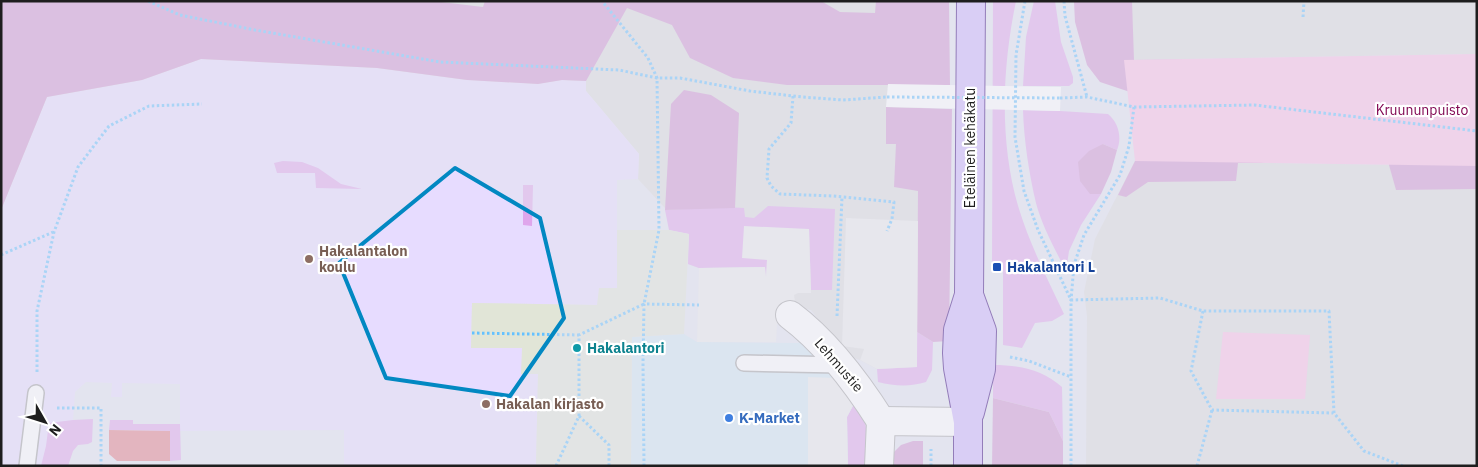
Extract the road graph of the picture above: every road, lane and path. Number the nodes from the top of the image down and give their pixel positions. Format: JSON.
{"nodes":[{"id":1,"x":148,"y":1,"type":"edge"},
{"id":2,"x":602,"y":1,"type":"edge"},
{"id":3,"x":971,"y":1,"type":"edge"},
{"id":4,"x":1025,"y":1,"type":"edge"},
{"id":5,"x":1064,"y":1,"type":"edge"},
{"id":6,"x":1304,"y":1,"type":"edge"},
{"id":7,"x":1303,"y":17,"type":"dead end"},
{"id":8,"x":656,"y":78,"type":"junction"},
{"id":9,"x":793,"y":96,"type":"junction"},
{"id":10,"x":1088,"y":97,"type":"junction"},
{"id":11,"x":202,"y":104,"type":"dead end"},
{"id":12,"x":1134,"y":107,"type":"junction"},
{"id":13,"x":1477,"y":131,"type":"edge"},
{"id":14,"x":842,"y":197,"type":"junction"},
{"id":15,"x":887,"y":231,"type":"dead end"},
{"id":16,"x":54,"y":232,"type":"junction"},
{"id":17,"x":1,"y":255,"type":"edge"},
{"id":18,"x":1071,"y":300,"type":"junction"},
{"id":19,"x":644,"y":304,"type":"junction"},
{"id":20,"x":698,"y":305,"type":"dead end"},
{"id":21,"x":1203,"y":311,"type":"junction"},
{"id":22,"x":790,"y":314,"type":"dead end"},
{"id":23,"x":472,"y":333,"type":"dead end"},
{"id":24,"x":580,"y":335,"type":"junction"},
{"id":25,"x":835,"y":360,"type":"junction"},
{"id":26,"x":744,"y":363,"type":"dead end"},
{"id":27,"x":36,"y":392,"type":"joint"},
{"id":28,"x":74,"y":408,"type":"dead end"},
{"id":29,"x":1212,"y":410,"type":"junction"},
{"id":30,"x":1334,"y":413,"type":"junction"},
{"id":31,"x":579,"y":416,"type":"junction"},
{"id":32,"x":881,"y":421,"type":"junction"},
{"id":33,"x":968,"y":422,"type":"junction"},
{"id":34,"x":27,"y":466,"type":"edge"},
{"id":35,"x":101,"y":466,"type":"edge"},
{"id":36,"x":556,"y":466,"type":"edge"},
{"id":37,"x":609,"y":466,"type":"edge"},
{"id":38,"x":644,"y":466,"type":"edge"},
{"id":39,"x":880,"y":466,"type":"edge"},
{"id":40,"x":968,"y":466,"type":"edge"},
{"id":41,"x":1071,"y":466,"type":"edge"},
{"id":42,"x":1197,"y":466,"type":"edge"},
{"id":43,"x":1402,"y":466,"type":"edge"}],
"edges":[{"from":1,"to":8,"type":"path"},
{"from":2,"to":8,"type":"path"},
{"from":3,"to":33,"type":"street","name":"Eteläinen kehäkatu"},
{"from":4,"to":18,"type":"path"},
{"from":5,"to":10,"type":"path"},
{"from":6,"to":7,"type":"path"},
{"from":8,"to":9,"type":"path"},
{"from":8,"to":19,"type":"path"},
{"from":9,"to":10,"type":"path","bridge":true},
{"from":9,"to":14,"type":"path"},
{"from":10,"to":12,"type":"path"},
{"from":11,"to":16,"type":"path"},
{"from":12,"to":13,"type":"path"},
{"from":12,"to":18,"type":"path"},
{"from":14,"to":15,"type":"path"},
{"from":14,"to":25,"type":"path"},
{"from":16,"to":17,"type":"path"},
{"from":16,"to":27,"type":"path"},
{"from":18,"to":21,"type":"path"},
{"from":18,"to":41,"type":"path"},
{"from":19,"to":20,"type":"path"},
{"from":19,"to":24,"type":"path"},
{"from":19,"to":38,"type":"path"},
{"from":21,"to":29,"type":"path"},
{"from":21,"to":30,"type":"path"},
{"from":22,"to":25,"type":"street","name":"Lehmustie"},
{"from":23,"to":24,"type":"path"},
{"from":24,"to":31,"type":"path"},
{"from":25,"to":26,"type":"lane"},
{"from":25,"to":32,"type":"street","name":"Lehmustie"},
{"from":27,"to":34,"type":"lane"},
{"from":28,"to":35,"type":"path"},
{"from":29,"to":30,"type":"path"},
{"from":29,"to":42,"type":"path"},
{"from":30,"to":43,"type":"path"},
{"from":31,"to":36,"type":"path"},
{"from":31,"to":37,"type":"path"},
{"from":32,"to":33,"type":"street"},
{"from":32,"to":39,"type":"street"},
{"from":33,"to":40,"type":"street","name":"Eteläinen kehäkatu"}]}
